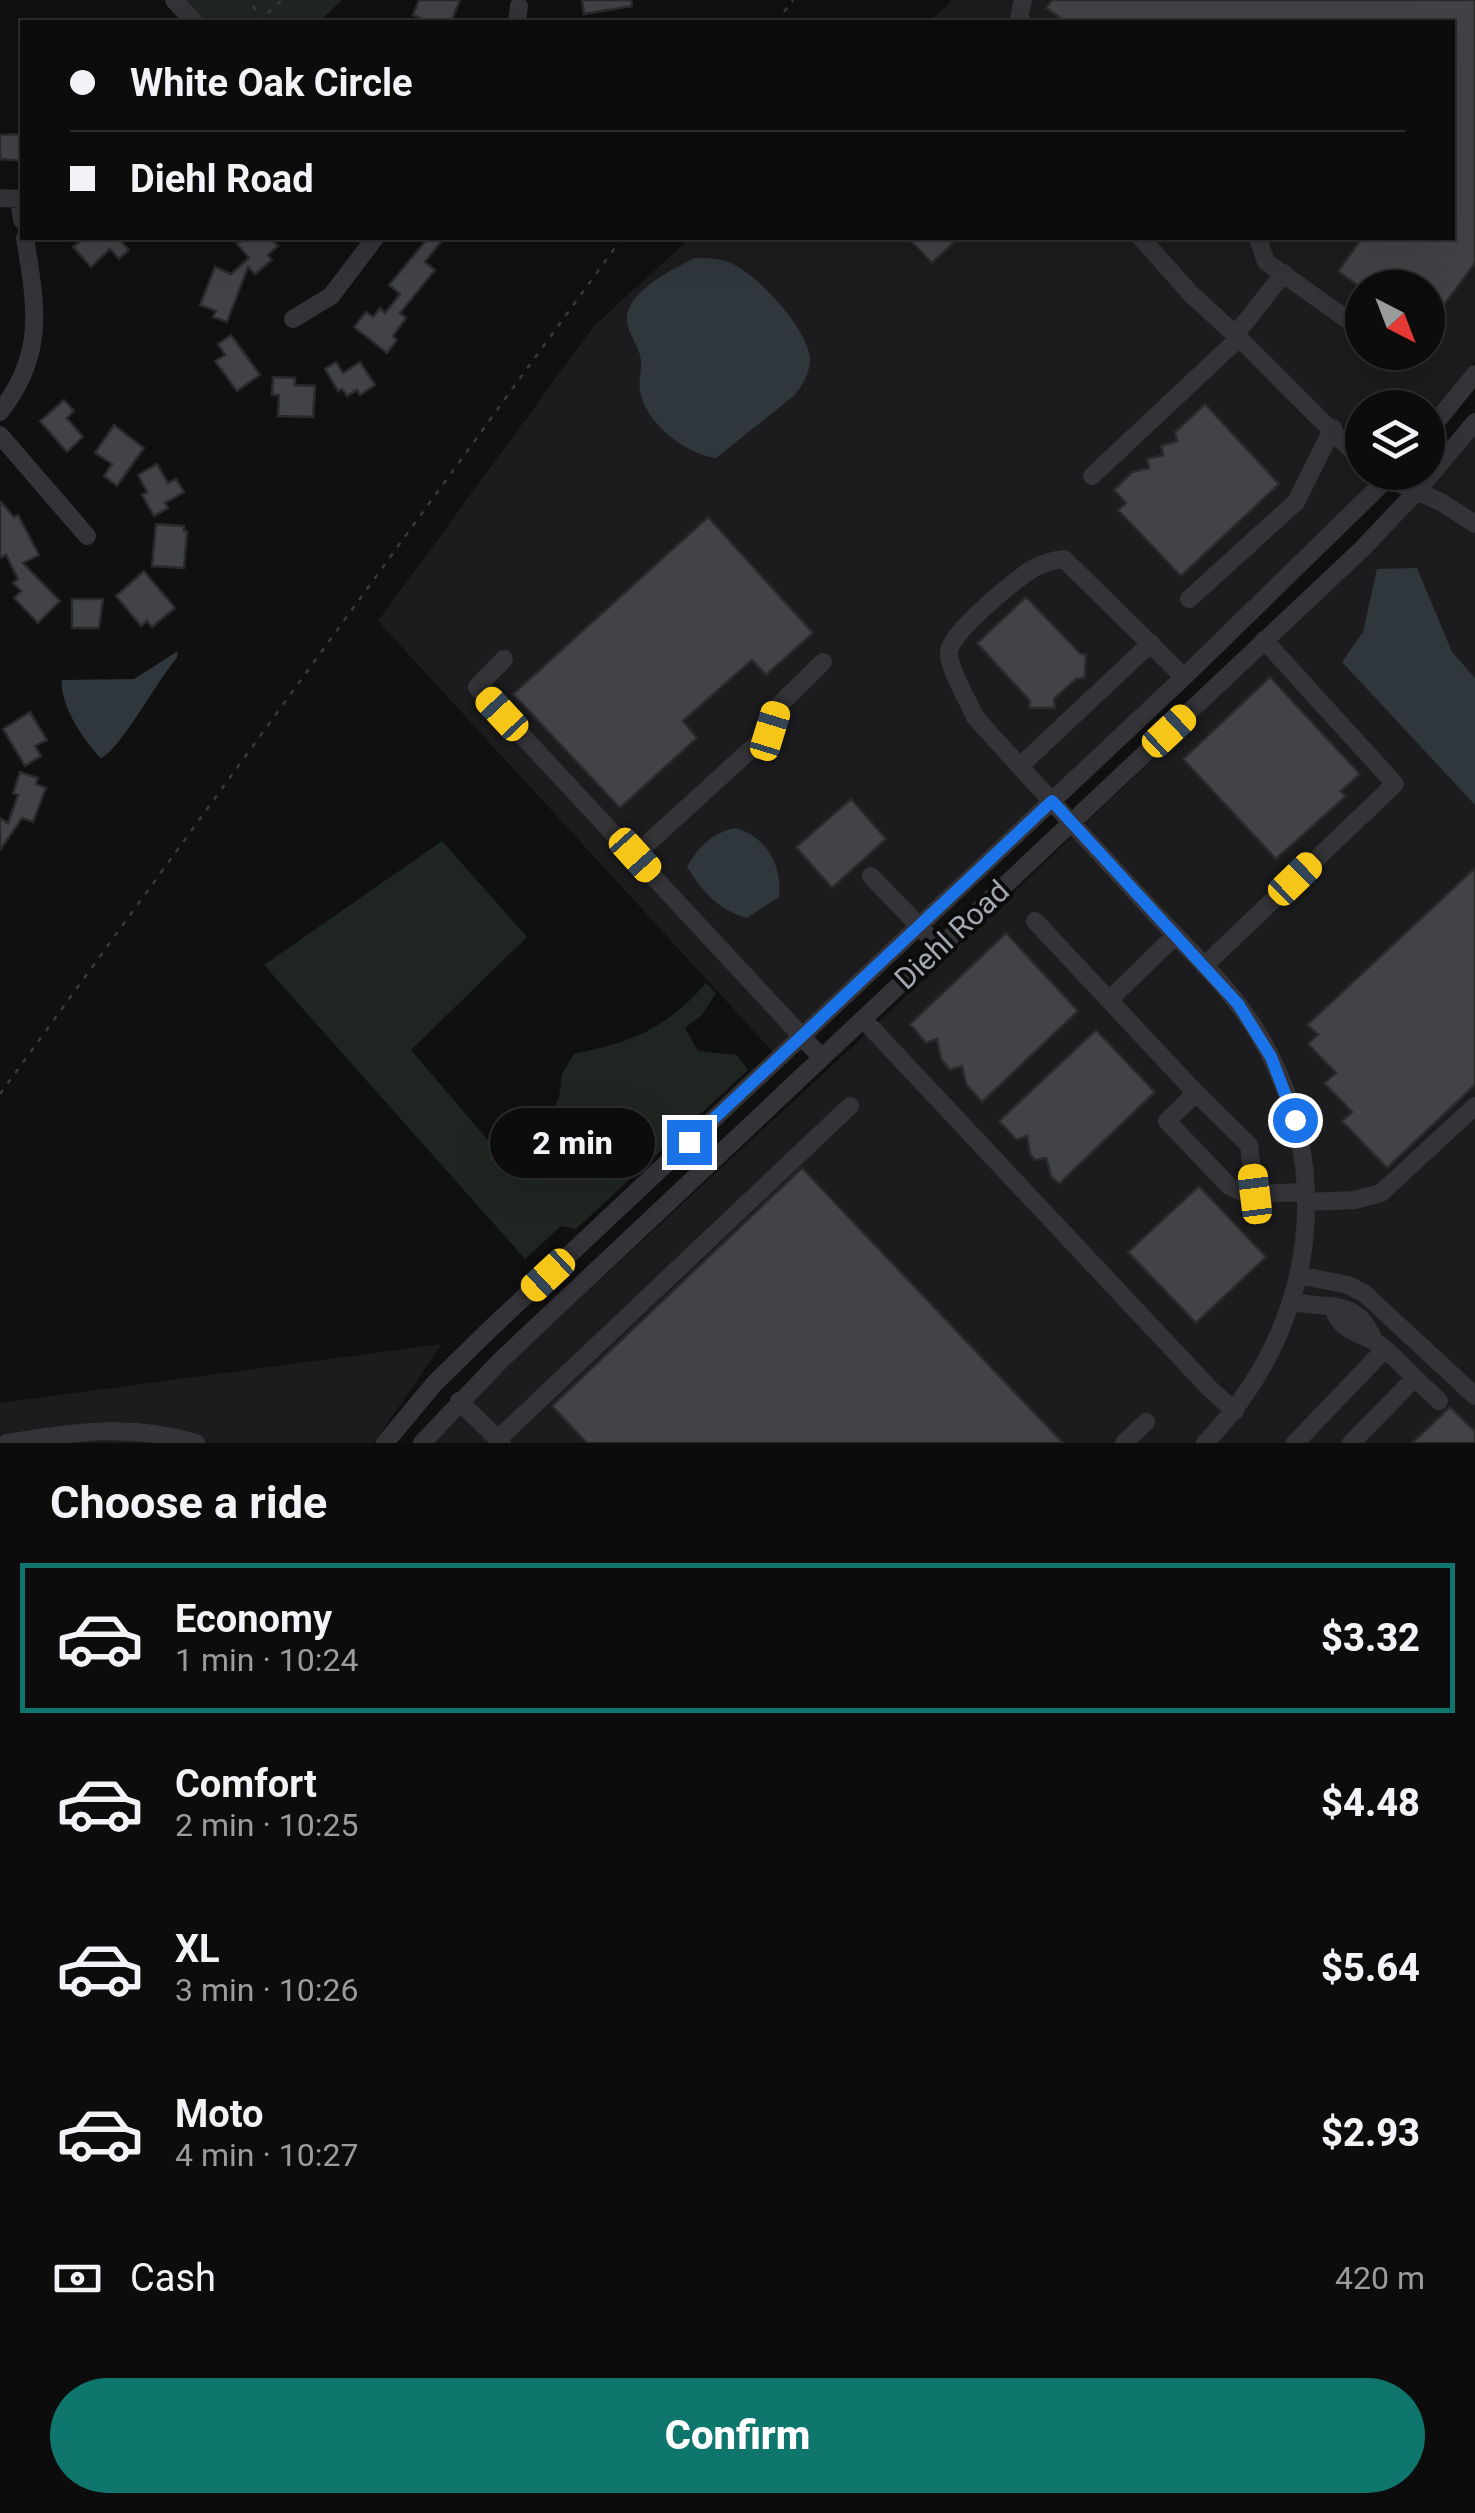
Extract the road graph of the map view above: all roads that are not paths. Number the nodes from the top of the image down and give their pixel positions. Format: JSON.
{"nodes":[{"id":1,"x":174,"y":0,"type":"edge"},
{"id":2,"x":192,"y":20,"type":"edge"},
{"id":3,"x":25,"y":240,"type":"edge"},
{"id":4,"x":373,"y":240,"type":"edge"},
{"id":5,"x":1142,"y":240,"type":"edge"},
{"id":6,"x":1259,"y":240,"type":"edge"},
{"id":7,"x":1284,"y":273,"type":"junction"},
{"id":8,"x":1345,"y":318,"type":"edge"},
{"id":9,"x":293,"y":319,"type":"dead end"},
{"id":10,"x":1238,"y":336,"type":"junction"},
{"id":11,"x":1475,"y":374,"type":"edge"},
{"id":12,"x":1445,"y":411,"type":"edge"},
{"id":13,"x":0,"y":412,"type":"edge"},
{"id":14,"x":1475,"y":422,"type":"edge"},
{"id":15,"x":1333,"y":428,"type":"junction"},
{"id":16,"x":0,"y":434,"type":"edge"},
{"id":17,"x":1345,"y":442,"type":"edge"},
{"id":18,"x":1092,"y":476,"type":"dead end"},
{"id":19,"x":1370,"y":490,"type":"edge"},
{"id":20,"x":1412,"y":490,"type":"edge"},
{"id":21,"x":1416,"y":492,"type":"junction"},
{"id":22,"x":1475,"y":524,"type":"edge"},
{"id":23,"x":88,"y":536,"type":"dead end"},
{"id":24,"x":1189,"y":600,"type":"dead end"},
{"id":25,"x":1264,"y":640,"type":"junction"},
{"id":26,"x":1152,"y":643,"type":"junction"},
{"id":27,"x":504,"y":658,"type":"dead end"},
{"id":28,"x":822,"y":662,"type":"dead end"},
{"id":29,"x":1184,"y":677,"type":"junction"},
{"id":30,"x":1020,"y":766,"type":"junction"},
{"id":31,"x":1052,"y":801,"type":"junction"},
{"id":32,"x":1072,"y":822,"type":"junction"},
{"id":33,"x":635,"y":855,"type":"junction"},
{"id":34,"x":871,"y":876,"type":"dead end"},
{"id":35,"x":1035,"y":922,"type":"dead end"},
{"id":36,"x":919,"y":926,"type":"junction"},
{"id":37,"x":1176,"y":936,"type":"junction"},
{"id":38,"x":939,"y":947,"type":"junction"},
{"id":39,"x":1204,"y":966,"type":"junction"},
{"id":40,"x":1109,"y":1000,"type":"junction"},
{"id":41,"x":862,"y":1020,"type":"junction"},
{"id":42,"x":801,"y":1036,"type":"junction"},
{"id":43,"x":822,"y":1058,"type":"junction"},
{"id":44,"x":1196,"y":1093,"type":"junction"},
{"id":45,"x":850,"y":1106,"type":"dead end"},
{"id":46,"x":1475,"y":1106,"type":"edge"},
{"id":47,"x":1255,"y":1194,"type":"junction"},
{"id":48,"x":1306,"y":1198,"type":"junction"},
{"id":49,"x":1298,"y":1275,"type":"junction"},
{"id":50,"x":1292,"y":1302,"type":"junction"},
{"id":51,"x":1379,"y":1344,"type":"junction"},
{"id":52,"x":1415,"y":1378,"type":"junction"},
{"id":53,"x":1475,"y":1396,"type":"edge"},
{"id":54,"x":1438,"y":1401,"type":"dead end"},
{"id":55,"x":459,"y":1402,"type":"junction"},
{"id":56,"x":1235,"y":1410,"type":"junction"},
{"id":57,"x":1146,"y":1422,"type":"dead end"},
{"id":58,"x":500,"y":1441,"type":"edge"},
{"id":59,"x":6,"y":1443,"type":"edge"},
{"id":60,"x":196,"y":1443,"type":"edge"},
{"id":61,"x":385,"y":1443,"type":"edge"},
{"id":62,"x":422,"y":1443,"type":"edge"},
{"id":63,"x":1124,"y":1443,"type":"edge"},
{"id":64,"x":1205,"y":1443,"type":"edge"},
{"id":65,"x":1295,"y":1443,"type":"edge"},
{"id":66,"x":1351,"y":1443,"type":"edge"}],
"edges":[{"from":1,"to":2,"type":"street"},
{"from":3,"to":13,"type":"street"},
{"from":4,"to":9,"type":"street"},
{"from":5,"to":10,"type":"street"},
{"from":6,"to":7,"type":"street"},
{"from":7,"to":8,"type":"street"},
{"from":7,"to":10,"type":"street"},
{"from":10,"to":15,"type":"street"},
{"from":10,"to":18,"type":"street"},
{"from":11,"to":12,"type":"street"},
{"from":14,"to":21,"type":"street","name":"Diehl Road"},
{"from":15,"to":17,"type":"street"},
{"from":15,"to":24,"type":"street"},
{"from":16,"to":23,"type":"street"},
{"from":19,"to":29,"type":"street","name":"Diehl Road"},
{"from":20,"to":21,"type":"street"},
{"from":21,"to":22,"type":"street"},
{"from":21,"to":25,"type":"street","name":"Diehl Road"},
{"from":25,"to":32,"type":"street","name":"Diehl Road"},
{"from":25,"to":39,"type":"street"},
{"from":26,"to":29,"type":"street"},
{"from":26,"to":30,"type":"street"},
{"from":26,"to":30,"type":"street"},
{"from":27,"to":33,"type":"street"},
{"from":28,"to":33,"type":"street"},
{"from":29,"to":31,"type":"street","name":"Diehl Road"},
{"from":30,"to":31,"type":"street"},
{"from":31,"to":32,"type":"street"},
{"from":31,"to":36,"type":"street","name":"Diehl Road"},
{"from":32,"to":37,"type":"street"},
{"from":32,"to":38,"type":"street","name":"Diehl Road"},
{"from":33,"to":42,"type":"street"},
{"from":34,"to":36,"type":"street"},
{"from":35,"to":40,"type":"street"},
{"from":36,"to":38,"type":"street"},
{"from":36,"to":42,"type":"street","name":"Diehl Road"},
{"from":37,"to":39,"type":"street"},
{"from":37,"to":40,"type":"street"},
{"from":38,"to":41,"type":"street","name":"Diehl Road"},
{"from":39,"to":48,"type":"street"},
{"from":40,"to":44,"type":"street"},
{"from":41,"to":43,"type":"street","name":"Diehl Road"},
{"from":41,"to":56,"type":"street"},
{"from":42,"to":43,"type":"street"},
{"from":42,"to":61,"type":"street","name":"Diehl Road"},
{"from":43,"to":55,"type":"street","name":"Diehl Road"},
{"from":44,"to":47,"type":"street"},
{"from":44,"to":47,"type":"street"},
{"from":45,"to":58,"type":"street"},
{"from":46,"to":48,"type":"street"},
{"from":47,"to":48,"type":"street"},
{"from":48,"to":49,"type":"street"},
{"from":49,"to":50,"type":"street"},
{"from":49,"to":53,"type":"street"},
{"from":50,"to":51,"type":"street"},
{"from":50,"to":56,"type":"street"},
{"from":51,"to":52,"type":"street"},
{"from":51,"to":65,"type":"street"},
{"from":52,"to":54,"type":"street"},
{"from":52,"to":66,"type":"street"},
{"from":55,"to":58,"type":"street"},
{"from":55,"to":62,"type":"street","name":"Diehl Road"},
{"from":56,"to":64,"type":"street"},
{"from":57,"to":63,"type":"street"},
{"from":59,"to":60,"type":"street"}]}
